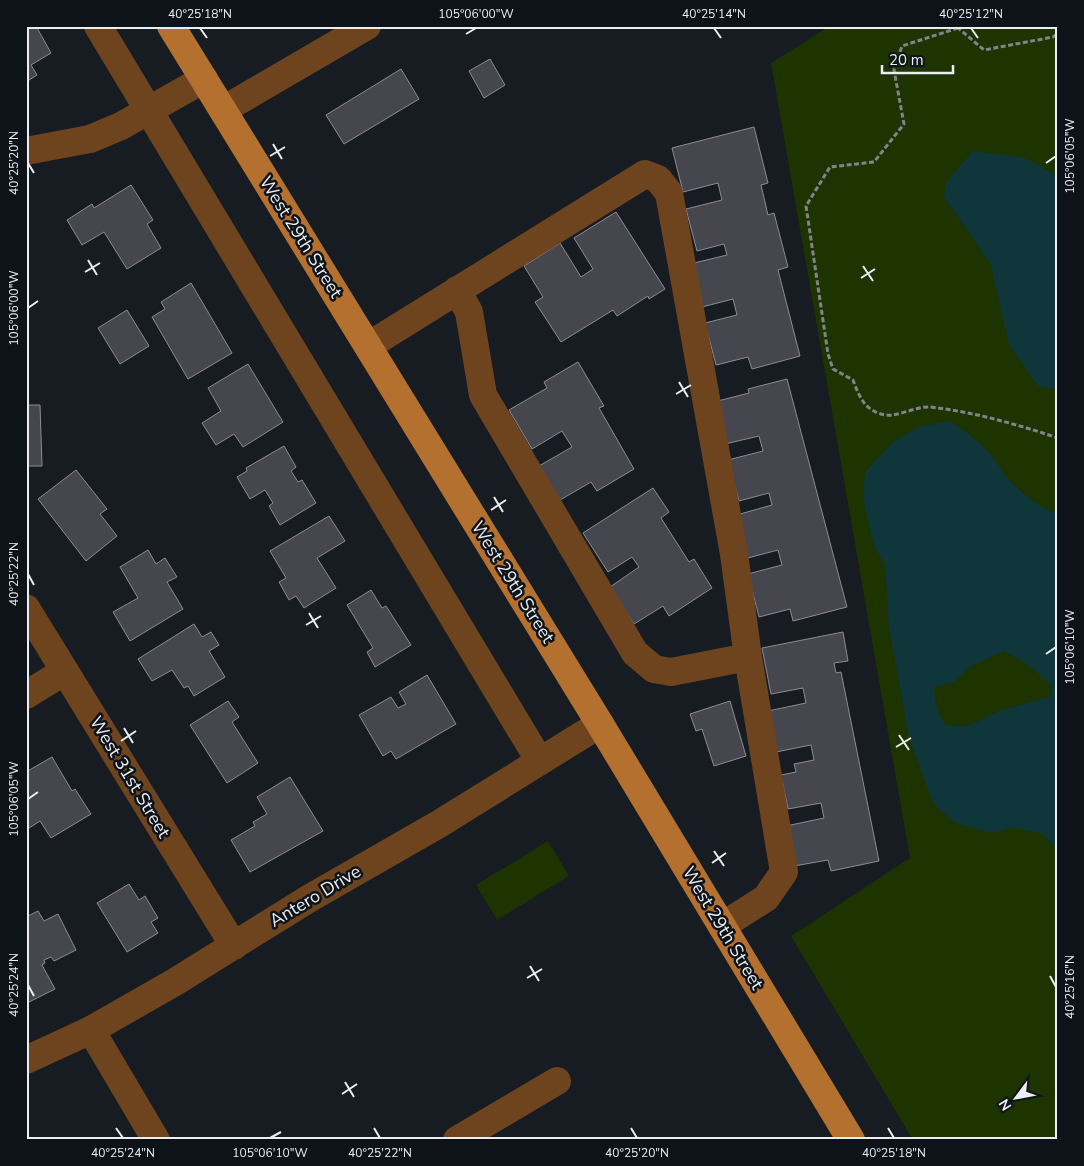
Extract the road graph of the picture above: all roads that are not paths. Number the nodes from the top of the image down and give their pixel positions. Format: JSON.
{"nodes":[{"id":1,"x":98,"y":26,"type":"edge"},
{"id":2,"x":171,"y":26,"type":"edge"},
{"id":3,"x":367,"y":26,"type":"edge"},
{"id":4,"x":204,"y":79,"type":"junction"},
{"id":5,"x":150,"y":109,"type":"junction"},
{"id":6,"x":223,"y":110,"type":"junction"},
{"id":7,"x":26,"y":152,"type":"edge"},
{"id":8,"x":457,"y":290,"type":"junction"},
{"id":9,"x":368,"y":346,"type":"junction"},
{"id":10,"x":26,"y":608,"type":"edge"},
{"id":11,"x":748,"y":657,"type":"junction"},
{"id":12,"x":65,"y":671,"type":"junction"},
{"id":13,"x":26,"y":695,"type":"edge"},
{"id":14,"x":600,"y":724,"type":"junction"},
{"id":15,"x":539,"y":760,"type":"junction"},
{"id":16,"x":722,"y":926,"type":"junction"},
{"id":17,"x":234,"y":946,"type":"junction"},
{"id":18,"x":91,"y":1030,"type":"junction"},
{"id":19,"x":26,"y":1060,"type":"edge"},
{"id":20,"x":557,"y":1081,"type":"dead end"},
{"id":21,"x":156,"y":1140,"type":"edge"},
{"id":22,"x":457,"y":1140,"type":"edge"},
{"id":23,"x":851,"y":1140,"type":"edge"}],
"edges":[{"from":1,"to":5,"type":"street"},
{"from":2,"to":4,"type":"main road","name":"West 29th Street"},
{"from":3,"to":6,"type":"street"},
{"from":4,"to":5,"type":"street"},
{"from":4,"to":6,"type":"main road","name":"West 29th Street"},
{"from":5,"to":7,"type":"street"},
{"from":5,"to":15,"type":"street"},
{"from":6,"to":9,"type":"main road","name":"West 29th Street"},
{"from":8,"to":9,"type":"street"},
{"from":8,"to":11,"type":"street"},
{"from":8,"to":11,"type":"street"},
{"from":9,"to":14,"type":"main road","name":"West 29th Street"},
{"from":10,"to":12,"type":"street","name":"West 31st Street"},
{"from":11,"to":16,"type":"street"},
{"from":12,"to":13,"type":"street"},
{"from":12,"to":17,"type":"street","name":"West 31st Street"},
{"from":14,"to":15,"type":"street","name":"Antero Drive"},
{"from":14,"to":16,"type":"main road","name":"West 29th Street"},
{"from":15,"to":17,"type":"street","name":"Antero Drive"},
{"from":16,"to":23,"type":"main road","name":"West 29th Street"},
{"from":17,"to":18,"type":"street","name":"Antero Drive"},
{"from":18,"to":19,"type":"street","name":"Antero Drive"},
{"from":18,"to":21,"type":"street"},
{"from":20,"to":22,"type":"street"}]}
